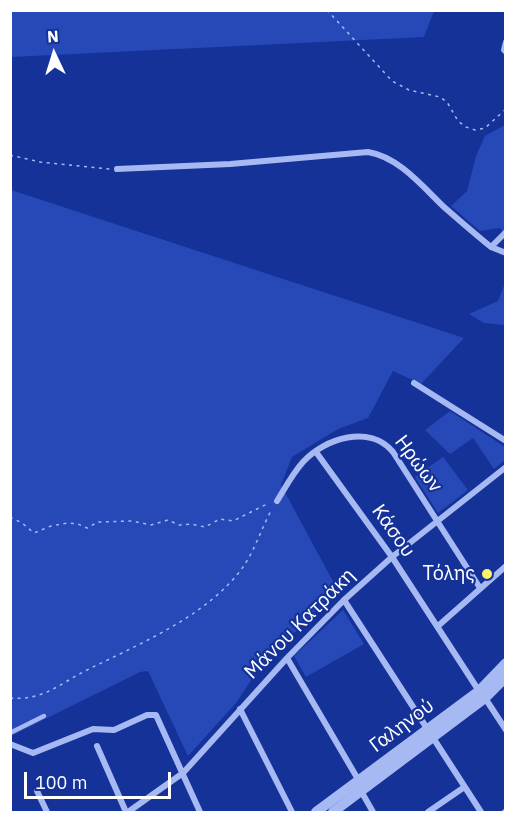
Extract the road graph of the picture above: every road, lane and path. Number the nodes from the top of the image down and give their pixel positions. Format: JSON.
{"nodes":[{"id":1,"x":327,"y":10,"type":"edge"},
{"id":2,"x":506,"y":42,"type":"edge"},
{"id":3,"x":506,"y":52,"type":"edge"},
{"id":4,"x":506,"y":109,"type":"edge"},
{"id":5,"x":10,"y":154,"type":"edge"},
{"id":6,"x":117,"y":169,"type":"joint"},
{"id":7,"x":506,"y":232,"type":"edge"},
{"id":8,"x":491,"y":247,"type":"junction"},
{"id":9,"x":506,"y":253,"type":"edge"},
{"id":10,"x":414,"y":383,"type":"dead end"},
{"id":11,"x":506,"y":441,"type":"edge"},
{"id":12,"x":316,"y":452,"type":"junction"},
{"id":13,"x":506,"y":467,"type":"edge"},
{"id":14,"x":277,"y":502,"type":"junction"},
{"id":15,"x":10,"y":517,"type":"edge"},
{"id":16,"x":439,"y":521,"type":"junction"},
{"id":17,"x":392,"y":556,"type":"junction"},
{"id":18,"x":506,"y":566,"type":"edge"},
{"id":19,"x":480,"y":588,"type":"junction"},
{"id":20,"x":344,"y":600,"type":"junction"},
{"id":21,"x":438,"y":626,"type":"junction"},
{"id":22,"x":287,"y":658,"type":"junction"},
{"id":23,"x":506,"y":663,"type":"edge"},
{"id":24,"x":506,"y":678,"type":"edge"},
{"id":25,"x":482,"y":694,"type":"junction"},
{"id":26,"x":10,"y":698,"type":"edge"},
{"id":27,"x":240,"y":709,"type":"junction"},
{"id":28,"x":44,"y":716,"type":"dead end"},
{"id":29,"x":506,"y":730,"type":"edge"},
{"id":30,"x":10,"y":733,"type":"edge"},
{"id":31,"x":429,"y":734,"type":"junction"},
{"id":32,"x":10,"y":744,"type":"edge"},
{"id":33,"x":97,"y":746,"type":"dead end"},
{"id":34,"x":183,"y":773,"type":"junction"},
{"id":35,"x":360,"y":786,"type":"junction"},
{"id":36,"x":464,"y":788,"type":"junction"},
{"id":37,"x":37,"y":791,"type":"dead end"},
{"id":38,"x":47,"y":813,"type":"edge"},
{"id":39,"x":127,"y":813,"type":"edge"},
{"id":40,"x":200,"y":813,"type":"edge"},
{"id":41,"x":292,"y":813,"type":"edge"},
{"id":42,"x":315,"y":813,"type":"edge"},
{"id":43,"x":333,"y":813,"type":"edge"},
{"id":44,"x":373,"y":813,"type":"edge"},
{"id":45,"x":428,"y":813,"type":"edge"},
{"id":46,"x":481,"y":813,"type":"edge"}],
"edges":[{"from":1,"to":4,"type":"path"},
{"from":2,"to":3,"type":"street"},
{"from":5,"to":6,"type":"path"},
{"from":6,"to":8,"type":"street"},
{"from":7,"to":8,"type":"street"},
{"from":8,"to":9,"type":"street"},
{"from":10,"to":11,"type":"street"},
{"from":12,"to":14,"type":"street","name":"Ηρώων"},
{"from":12,"to":16,"type":"street","name":"Ηρώων"},
{"from":12,"to":17,"type":"street","name":"Κάσου"},
{"from":13,"to":16,"type":"street","name":"Μάνου Κατράκη"},
{"from":14,"to":15,"type":"path"},
{"from":14,"to":26,"type":"path"},
{"from":16,"to":17,"type":"street","name":"Μάνου Κατράκη"},
{"from":16,"to":19,"type":"street","name":"Ηρώων"},
{"from":17,"to":20,"type":"street","name":"Μάνου Κατράκη"},
{"from":17,"to":21,"type":"street","name":"Κάσου"},
{"from":18,"to":19,"type":"street"},
{"from":19,"to":21,"type":"street"},
{"from":20,"to":22,"type":"street","name":"Μάνου Κατράκη"},
{"from":20,"to":31,"type":"street"},
{"from":21,"to":25,"type":"street","name":"Κάσου"},
{"from":22,"to":27,"type":"street","name":"Μάνου Κατράκη"},
{"from":22,"to":35,"type":"street"},
{"from":23,"to":25,"type":"street","name":"Γαληνού"},
{"from":24,"to":25,"type":"street","name":"Γαληνού"},
{"from":25,"to":29,"type":"street","name":"Κάσου"},
{"from":25,"to":31,"type":"street","name":"Γαληνού"},
{"from":27,"to":34,"type":"street","name":"Μάνου Κατράκη"},
{"from":27,"to":41,"type":"street"},
{"from":28,"to":30,"type":"lane"},
{"from":31,"to":35,"type":"street","name":"Γαληνού"},
{"from":31,"to":36,"type":"street"},
{"from":32,"to":34,"type":"street"},
{"from":33,"to":39,"type":"street"},
{"from":34,"to":39,"type":"street","name":"Μάνου Κατράκη"},
{"from":34,"to":40,"type":"street"},
{"from":35,"to":42,"type":"street","name":"Γαληνού"},
{"from":35,"to":43,"type":"street","name":"Γαληνού"},
{"from":35,"to":44,"type":"street"},
{"from":36,"to":45,"type":"street"},
{"from":36,"to":46,"type":"street"},
{"from":37,"to":38,"type":"street"}]}
